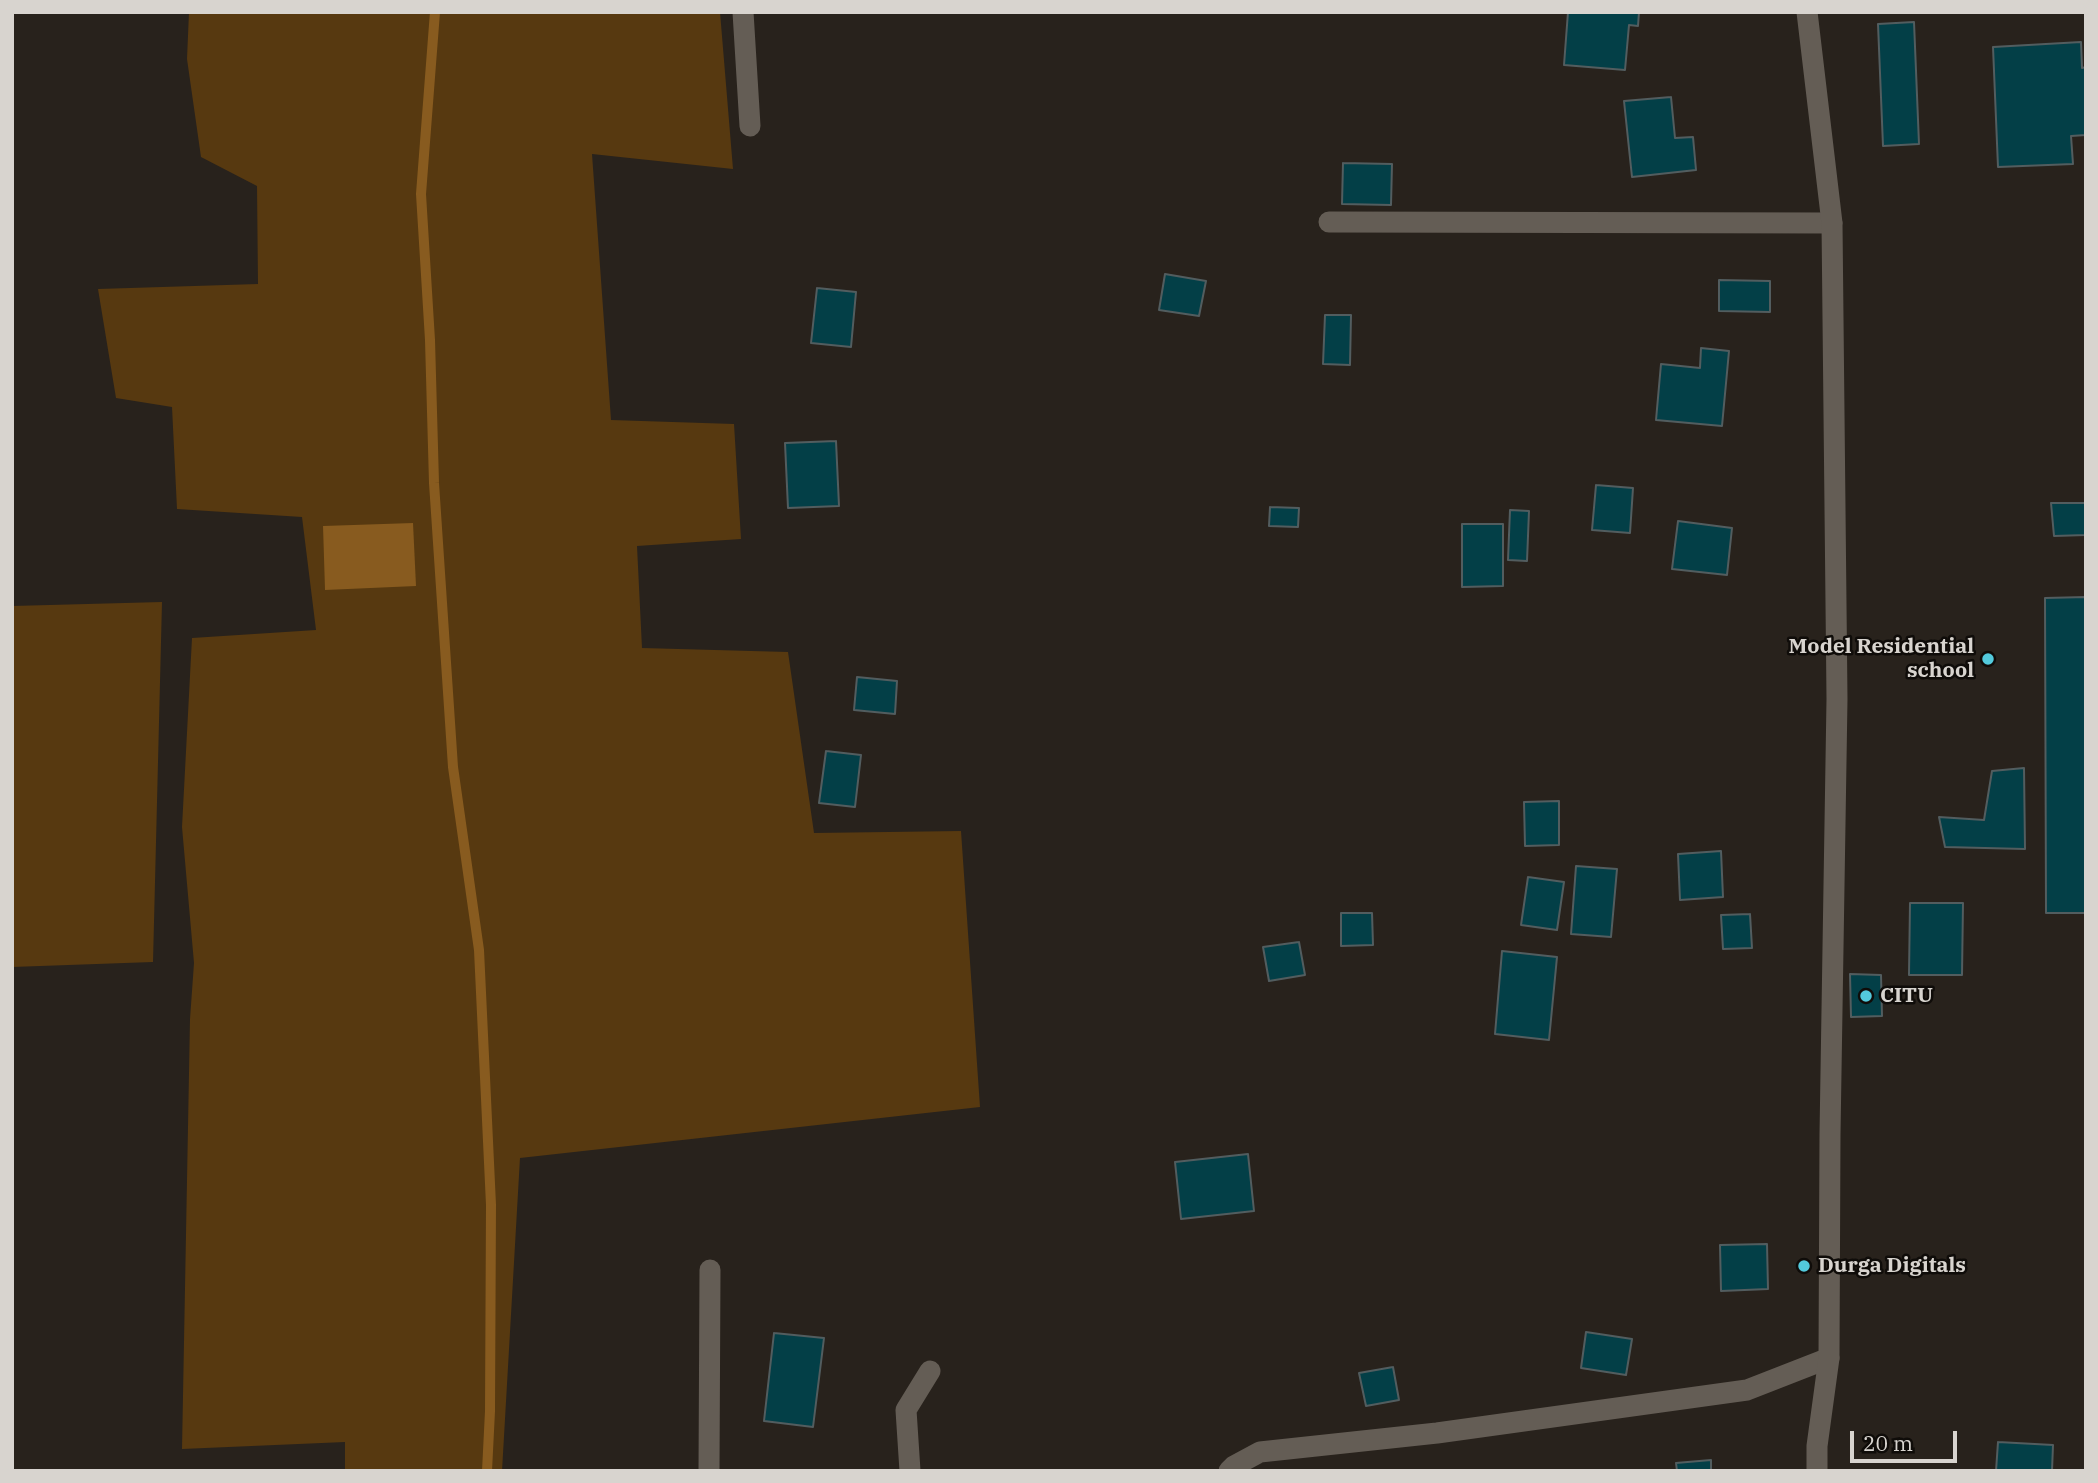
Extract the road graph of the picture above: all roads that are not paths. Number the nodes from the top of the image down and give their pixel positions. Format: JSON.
{"nodes":[{"id":1,"x":743,"y":12,"type":"edge"},
{"id":2,"x":1807,"y":12,"type":"edge"},
{"id":3,"x":750,"y":127,"type":"dead end"},
{"id":4,"x":1329,"y":222,"type":"dead end"},
{"id":5,"x":1832,"y":223,"type":"junction"},
{"id":6,"x":710,"y":1270,"type":"dead end"},
{"id":7,"x":1829,"y":1358,"type":"junction"},
{"id":8,"x":930,"y":1371,"type":"dead end"},
{"id":9,"x":709,"y":1471,"type":"edge"},
{"id":10,"x":910,"y":1471,"type":"edge"},
{"id":11,"x":1229,"y":1471,"type":"edge"},
{"id":12,"x":1817,"y":1471,"type":"edge"}],
"edges":[{"from":1,"to":3,"type":"street"},
{"from":2,"to":5,"type":"street"},
{"from":4,"to":5,"type":"street"},
{"from":5,"to":7,"type":"street"},
{"from":6,"to":9,"type":"street"},
{"from":7,"to":11,"type":"street"},
{"from":7,"to":12,"type":"street"},
{"from":8,"to":10,"type":"street"}]}
